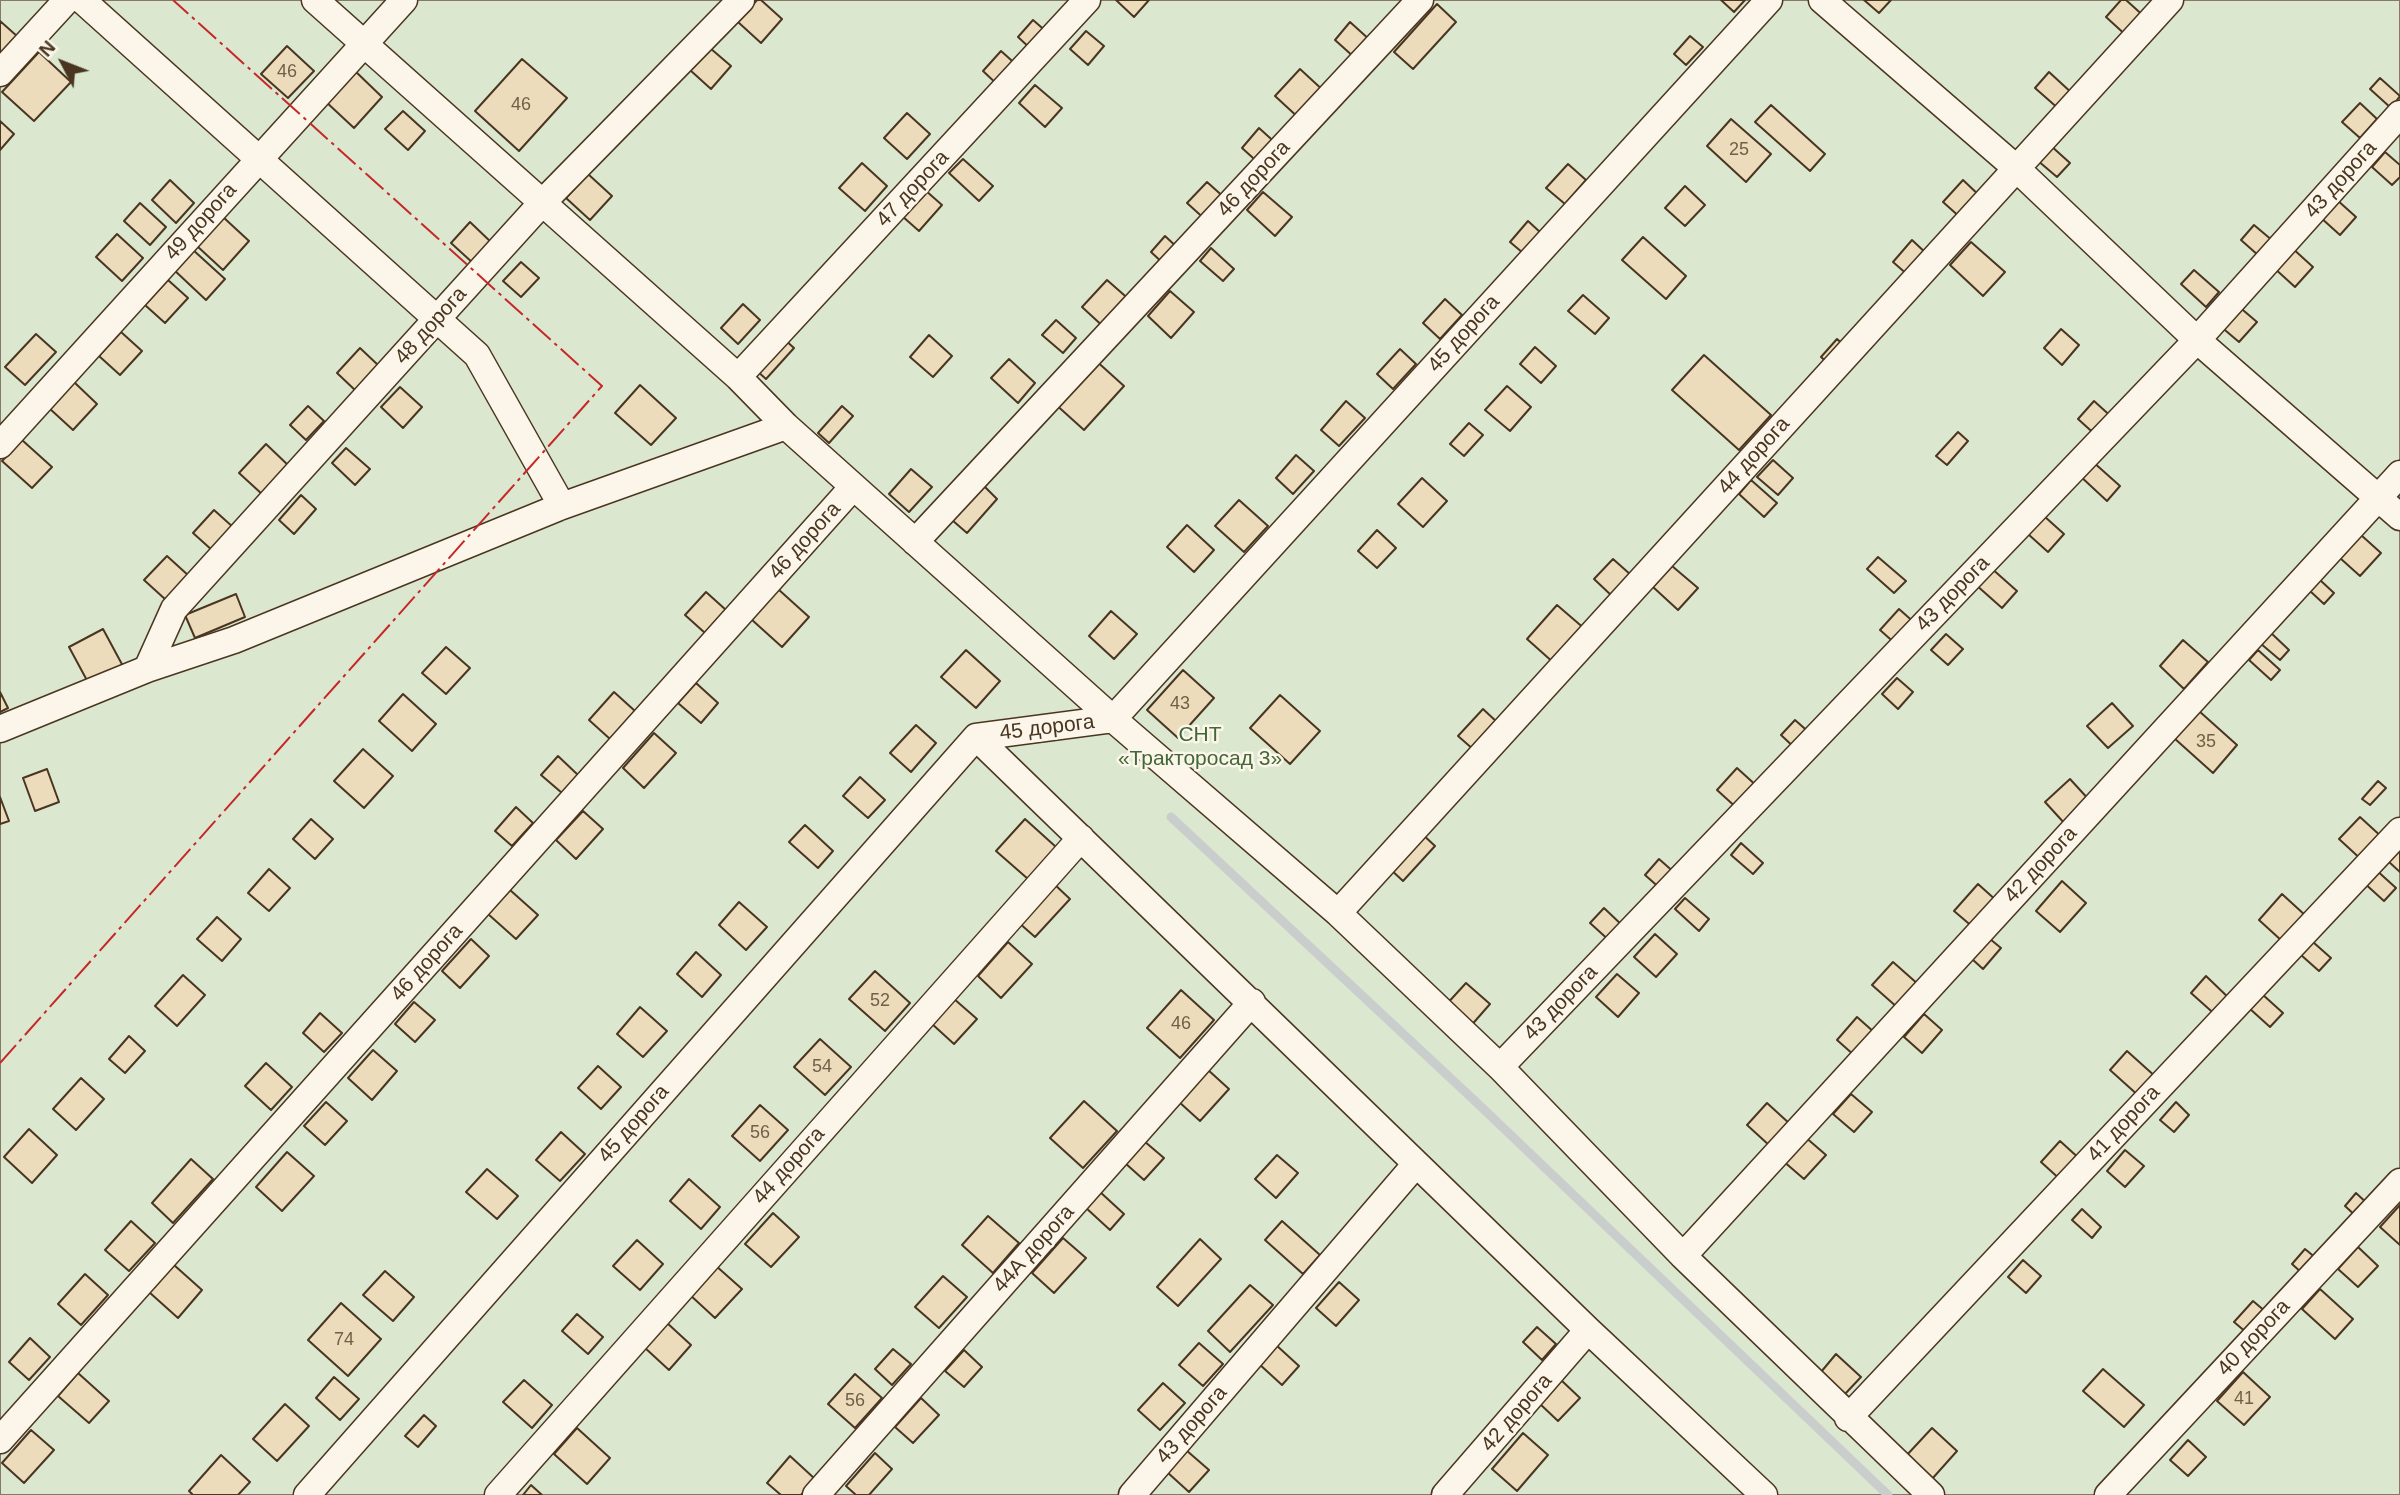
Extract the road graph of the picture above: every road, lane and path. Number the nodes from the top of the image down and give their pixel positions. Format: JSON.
{"nodes":[{"id":1,"x":67,"y":0,"type":"edge"},
{"id":2,"x":82,"y":0,"type":"edge"},
{"id":3,"x":315,"y":0,"type":"edge"},
{"id":4,"x":404,"y":0,"type":"edge"},
{"id":5,"x":741,"y":0,"type":"edge"},
{"id":6,"x":1087,"y":0,"type":"edge"},
{"id":7,"x":1420,"y":0,"type":"edge"},
{"id":8,"x":1769,"y":0,"type":"edge"},
{"id":9,"x":1822,"y":0,"type":"edge"},
{"id":10,"x":2170,"y":0,"type":"edge"},
{"id":11,"x":363,"y":44,"type":"junction"},
{"id":12,"x":0,"y":73,"type":"edge"},
{"id":13,"x":2400,"y":114,"type":"edge"},
{"id":14,"x":258,"y":160,"type":"junction"},
{"id":15,"x":2016,"y":168,"type":"junction"},
{"id":16,"x":541,"y":204,"type":"junction"},
{"id":17,"x":436,"y":320,"type":"junction"},
{"id":18,"x":2197,"y":340,"type":"junction"},
{"id":19,"x":738,"y":377,"type":"junction"},
{"id":20,"x":786,"y":426,"type":"junction"},
{"id":21,"x":0,"y":445,"type":"edge"},
{"id":22,"x":2400,"y":474,"type":"edge"},
{"id":23,"x":853,"y":487,"type":"junction"},
{"id":24,"x":2378,"y":498,"type":"junction"},
{"id":25,"x":562,"y":506,"type":"junction"},
{"id":26,"x":2400,"y":517,"type":"edge"},
{"id":27,"x":915,"y":542,"type":"junction"},
{"id":28,"x":147,"y":669,"type":"junction"},
{"id":29,"x":1113,"y":719,"type":"junction"},
{"id":30,"x":0,"y":729,"type":"edge"},
{"id":31,"x":976,"y":737,"type":"junction"},
{"id":32,"x":2400,"y":831,"type":"edge"},
{"id":33,"x":1081,"y":838,"type":"junction"},
{"id":34,"x":1338,"y":913,"type":"junction"},
{"id":35,"x":1252,"y":1003,"type":"junction"},
{"id":36,"x":1500,"y":1067,"type":"junction"},
{"id":37,"x":1416,"y":1164,"type":"junction"},
{"id":38,"x":2400,"y":1182,"type":"edge"},
{"id":39,"x":1683,"y":1256,"type":"junction"},
{"id":40,"x":1588,"y":1330,"type":"junction"},
{"id":41,"x":1848,"y":1418,"type":"junction"},
{"id":42,"x":0,"y":1440,"type":"edge"},
{"id":43,"x":1761,"y":1494,"type":"edge"},
{"id":44,"x":307,"y":1495,"type":"edge"},
{"id":45,"x":498,"y":1495,"type":"edge"},
{"id":46,"x":816,"y":1495,"type":"edge"},
{"id":47,"x":1132,"y":1495,"type":"edge"},
{"id":48,"x":1446,"y":1495,"type":"edge"},
{"id":49,"x":1931,"y":1495,"type":"edge"},
{"id":50,"x":2108,"y":1495,"type":"edge"}],
"edges":[{"from":1,"to":12,"type":"street"},
{"from":2,"to":14,"type":"street"},
{"from":3,"to":11,"type":"street"},
{"from":4,"to":11,"type":"street","name":"49 дорога"},
{"from":5,"to":16,"type":"street","name":"48 дорога"},
{"from":6,"to":19,"type":"street","name":"47 дорога"},
{"from":7,"to":27,"type":"street","name":"46 дорога"},
{"from":8,"to":29,"type":"street","name":"45 дорога"},
{"from":9,"to":15,"type":"street"},
{"from":10,"to":15,"type":"street","name":"44 дорога"},
{"from":11,"to":14,"type":"street","name":"49 дорога"},
{"from":11,"to":16,"type":"street"},
{"from":13,"to":18,"type":"street","name":"43 дорога"},
{"from":14,"to":17,"type":"street"},
{"from":14,"to":21,"type":"street","name":"49 дорога"},
{"from":15,"to":18,"type":"street"},
{"from":15,"to":34,"type":"street","name":"44 дорога"},
{"from":16,"to":17,"type":"street","name":"48 дорога"},
{"from":16,"to":19,"type":"street"},
{"from":17,"to":25,"type":"street"},
{"from":17,"to":28,"type":"street","name":"48 дорога"},
{"from":18,"to":24,"type":"street"},
{"from":18,"to":36,"type":"street","name":"43 дорога"},
{"from":19,"to":20,"type":"street"},
{"from":20,"to":23,"type":"street"},
{"from":20,"to":25,"type":"street"},
{"from":22,"to":24,"type":"street","name":"42 дорога"},
{"from":23,"to":27,"type":"street"},
{"from":23,"to":42,"type":"street","name":"46 дорога"},
{"from":24,"to":26,"type":"street"},
{"from":24,"to":39,"type":"street","name":"42 дорога"},
{"from":25,"to":28,"type":"street"},
{"from":27,"to":29,"type":"street"},
{"from":28,"to":30,"type":"street"},
{"from":29,"to":31,"type":"street","name":"45 дорога"},
{"from":29,"to":34,"type":"street"},
{"from":31,"to":33,"type":"street"},
{"from":31,"to":44,"type":"street","name":"45 дорога"},
{"from":32,"to":41,"type":"street","name":"41 дорога"},
{"from":33,"to":35,"type":"street"},
{"from":33,"to":45,"type":"street","name":"44 дорога"},
{"from":34,"to":36,"type":"street"},
{"from":35,"to":37,"type":"street"},
{"from":35,"to":46,"type":"street","name":"44А дорога"},
{"from":36,"to":39,"type":"street"},
{"from":37,"to":40,"type":"street"},
{"from":37,"to":47,"type":"street","name":"43 дорога"},
{"from":38,"to":50,"type":"street","name":"40 дорога"},
{"from":39,"to":41,"type":"street"},
{"from":40,"to":43,"type":"street"},
{"from":40,"to":48,"type":"street","name":"42 дорога"},
{"from":41,"to":49,"type":"street"}]}
